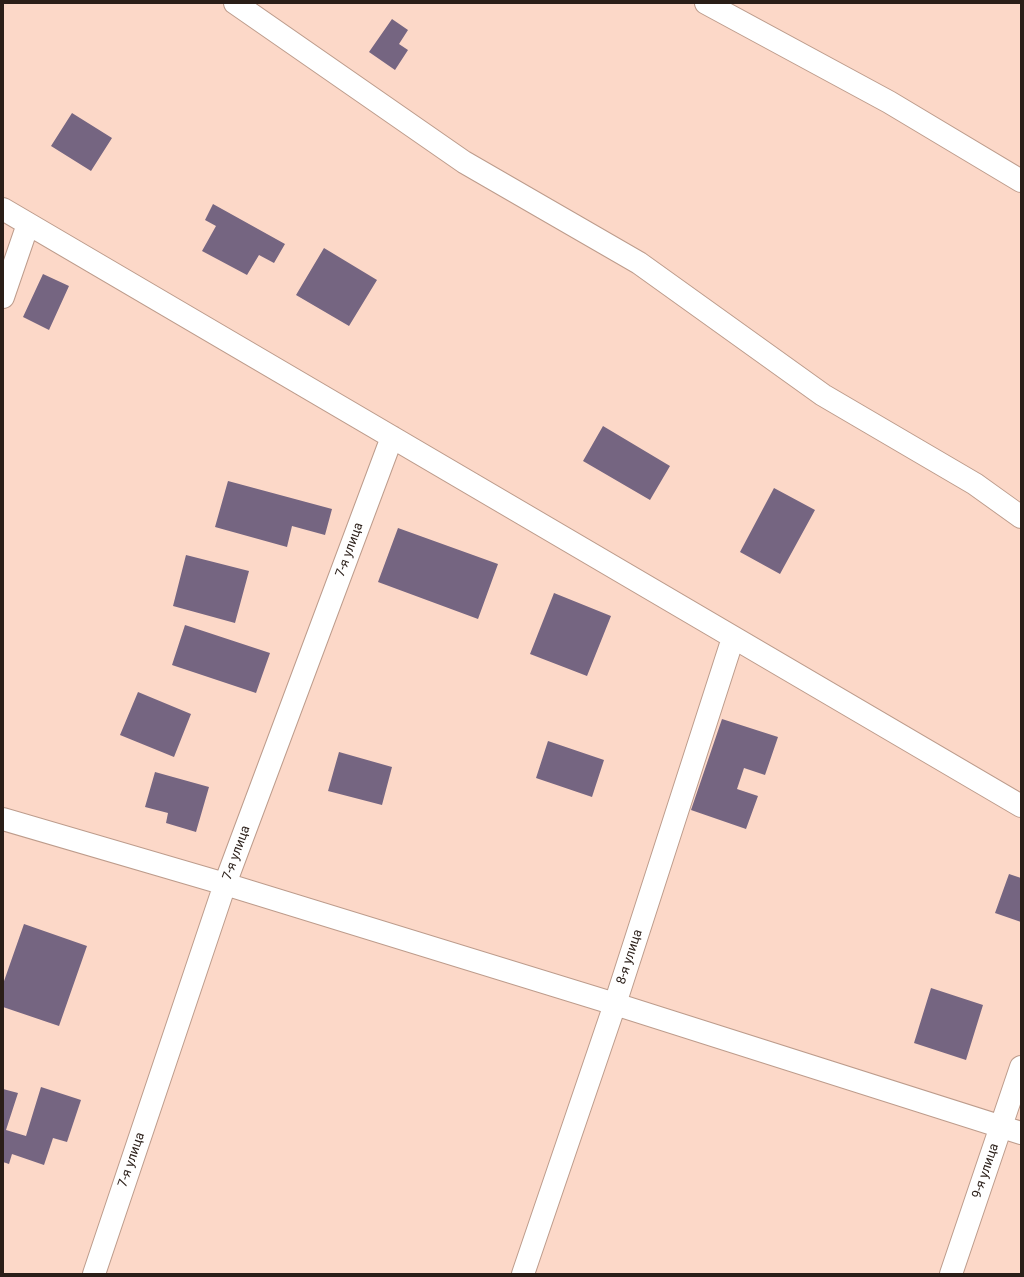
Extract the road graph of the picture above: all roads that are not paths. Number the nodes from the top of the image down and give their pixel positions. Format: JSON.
{"nodes":[{"id":1,"x":235,"y":3,"type":"edge"},
{"id":2,"x":706,"y":3,"type":"edge"},
{"id":3,"x":1021,"y":181,"type":"edge"},
{"id":4,"x":3,"y":210,"type":"edge"},
{"id":5,"x":28,"y":224,"type":"junction"},
{"id":6,"x":3,"y":297,"type":"edge"},
{"id":7,"x":392,"y":437,"type":"junction"},
{"id":8,"x":1021,"y":516,"type":"edge"},
{"id":9,"x":733,"y":638,"type":"junction"},
{"id":10,"x":1021,"y":806,"type":"edge"},
{"id":11,"x":3,"y":819,"type":"edge"},
{"id":12,"x":225,"y":884,"type":"junction"},
{"id":13,"x":615,"y":1004,"type":"junction"},
{"id":14,"x":1021,"y":1067,"type":"edge"},
{"id":15,"x":1011,"y":1130,"type":"edge"},
{"id":16,"x":94,"y":1274,"type":"edge"},
{"id":17,"x":523,"y":1274,"type":"edge"},
{"id":18,"x":951,"y":1274,"type":"edge"}],
"edges":[{"from":1,"to":8,"type":"street"},
{"from":2,"to":3,"type":"street"},
{"from":4,"to":5,"type":"street"},
{"from":5,"to":6,"type":"street"},
{"from":5,"to":7,"type":"street"},
{"from":7,"to":9,"type":"street"},
{"from":7,"to":12,"type":"street","name":"7-я улица"},
{"from":9,"to":10,"type":"street"},
{"from":9,"to":13,"type":"street","name":"8-я улица"},
{"from":11,"to":12,"type":"street"},
{"from":12,"to":13,"type":"street"},
{"from":12,"to":16,"type":"street","name":"7-я улица"},
{"from":13,"to":15,"type":"street"},
{"from":13,"to":17,"type":"street","name":"8-я улица"},
{"from":14,"to":15,"type":"street","name":"9-я улица"},
{"from":15,"to":18,"type":"street","name":"9-я улица"}]}
